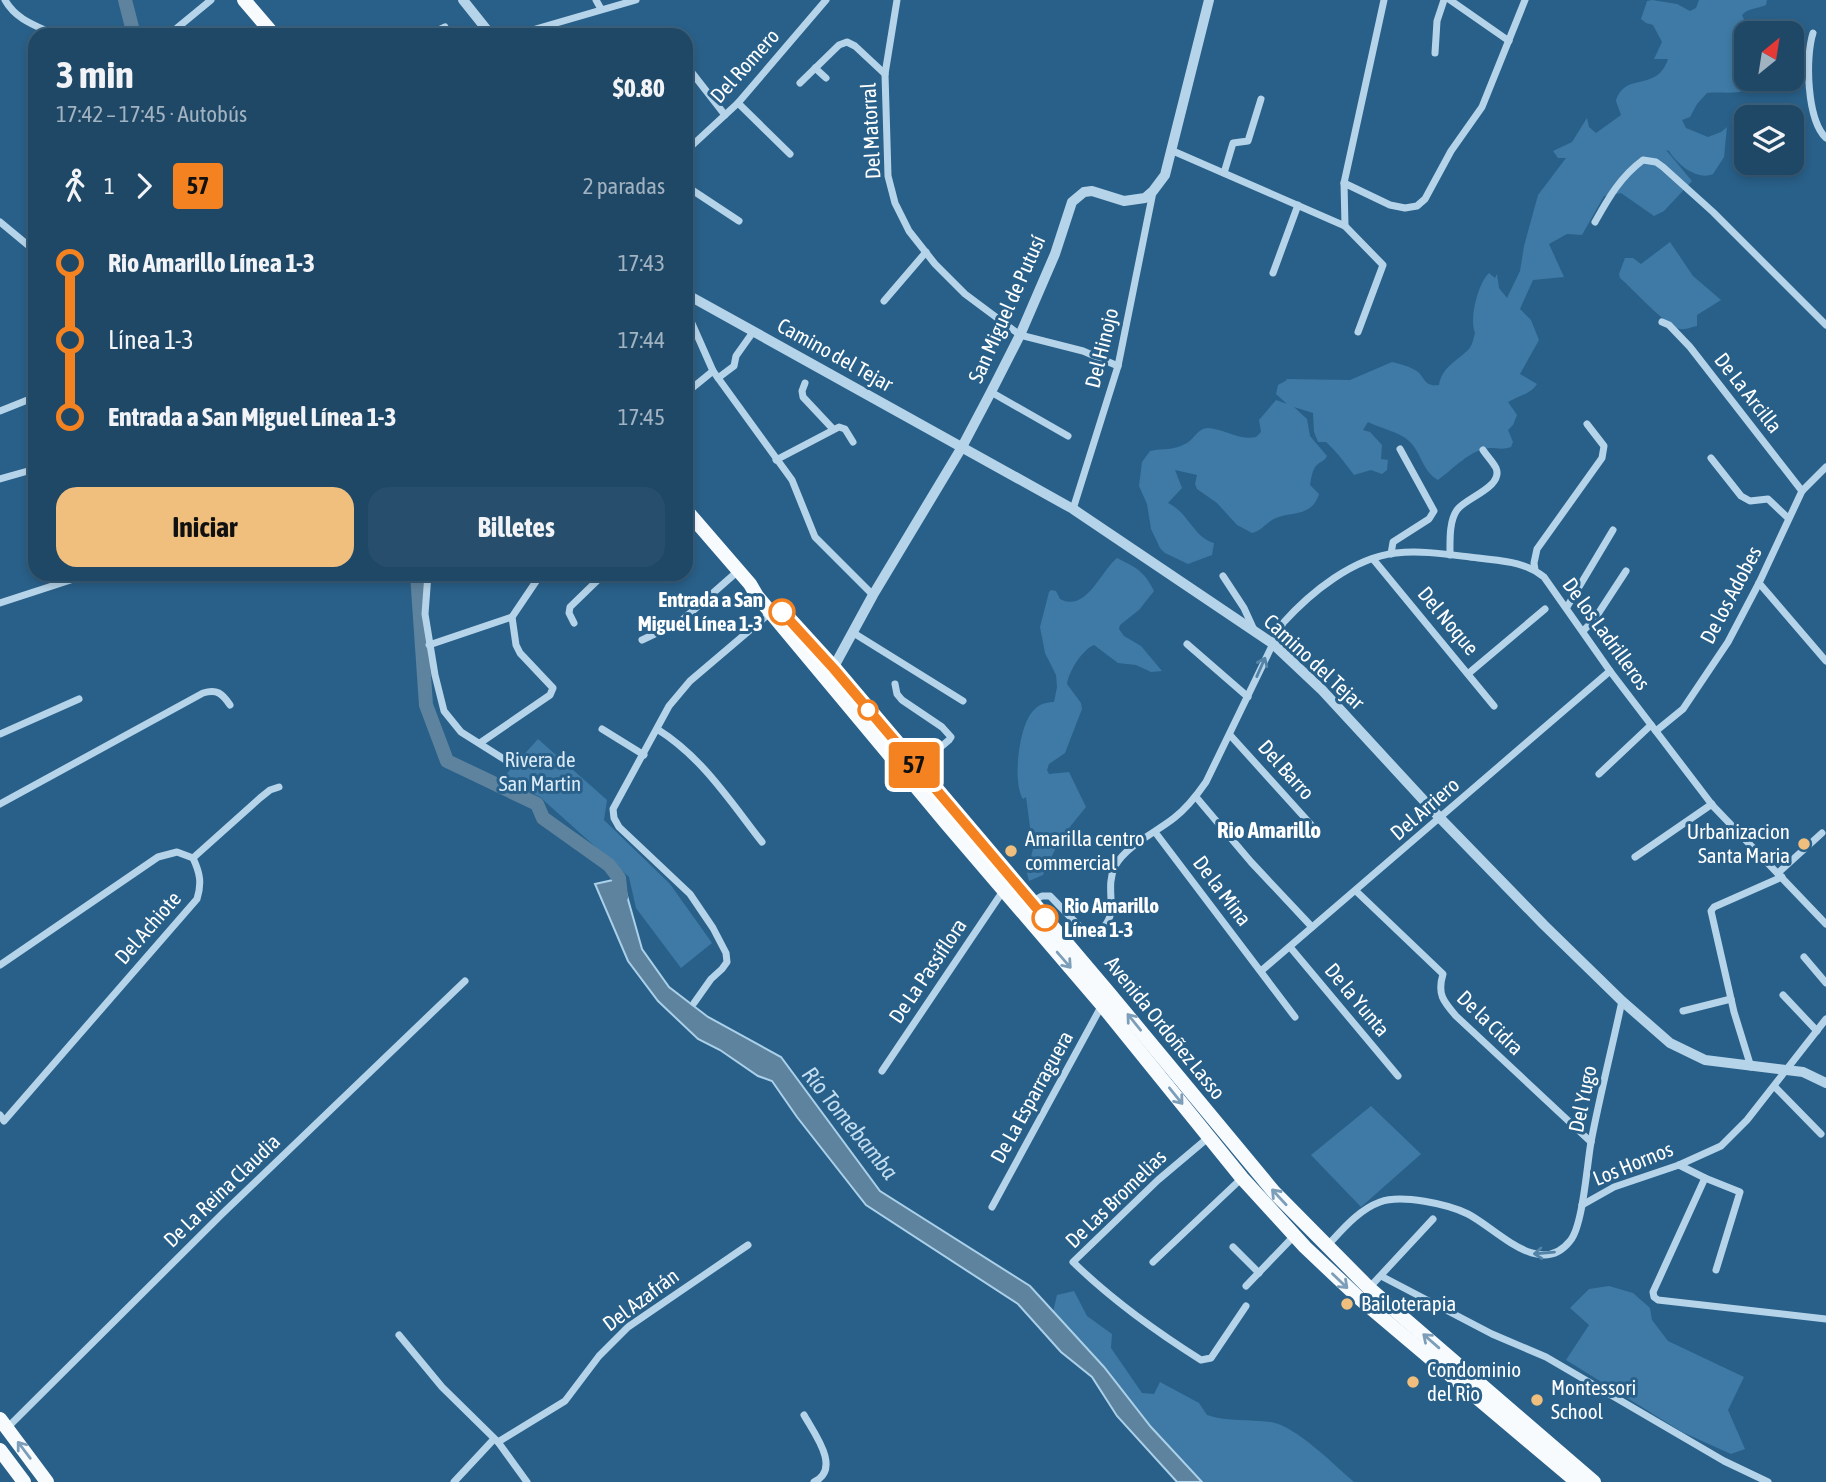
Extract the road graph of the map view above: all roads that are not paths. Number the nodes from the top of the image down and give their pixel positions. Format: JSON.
{"nodes":[{"id":1,"x":5,"y":0,"type":"edge"},
{"id":2,"x":211,"y":0,"type":"edge"},
{"id":3,"x":463,"y":0,"type":"edge"},
{"id":4,"x":596,"y":0,"type":"edge"},
{"id":5,"x":636,"y":0,"type":"edge"},
{"id":6,"x":826,"y":0,"type":"edge"},
{"id":7,"x":897,"y":0,"type":"edge"},
{"id":8,"x":1209,"y":0,"type":"edge"},
{"id":9,"x":1384,"y":0,"type":"edge"},
{"id":10,"x":1444,"y":0,"type":"edge"},
{"id":11,"x":1450,"y":0,"type":"edge"},
{"id":12,"x":1525,"y":0,"type":"edge"},
{"id":13,"x":248,"y":2,"type":"edge"},
{"id":14,"x":601,"y":9,"type":"junction"},
{"id":15,"x":42,"y":28,"type":"edge"},
{"id":16,"x":177,"y":28,"type":"dead end"},
{"id":17,"x":268,"y":28,"type":"edge"},
{"id":18,"x":485,"y":28,"type":"edge"},
{"id":19,"x":538,"y":28,"type":"edge"},
{"id":20,"x":1813,"y":33,"type":"dead end"},
{"id":21,"x":1509,"y":41,"type":"junction"},
{"id":22,"x":1435,"y":53,"type":"dead end"},
{"id":23,"x":815,"y":68,"type":"junction"},
{"id":24,"x":693,"y":74,"type":"edge"},
{"id":25,"x":885,"y":74,"type":"junction"},
{"id":26,"x":826,"y":78,"type":"dead end"},
{"id":27,"x":800,"y":83,"type":"dead end"},
{"id":28,"x":1261,"y":99,"type":"dead end"},
{"id":29,"x":738,"y":103,"type":"junction"},
{"id":30,"x":725,"y":115,"type":"junction"},
{"id":31,"x":1826,"y":138,"type":"edge"},
{"id":32,"x":693,"y":142,"type":"edge"},
{"id":33,"x":1173,"y":151,"type":"junction"},
{"id":34,"x":790,"y":154,"type":"dead end"},
{"id":35,"x":1224,"y":173,"type":"junction"},
{"id":36,"x":1344,"y":183,"type":"junction"},
{"id":37,"x":693,"y":191,"type":"edge"},
{"id":38,"x":1153,"y":191,"type":"junction"},
{"id":39,"x":1298,"y":205,"type":"junction"},
{"id":40,"x":739,"y":221,"type":"dead end"},
{"id":41,"x":0,"y":222,"type":"edge"},
{"id":42,"x":1594,"y":222,"type":"dead end"},
{"id":43,"x":1345,"y":226,"type":"junction"},
{"id":44,"x":28,"y":245,"type":"edge"},
{"id":45,"x":926,"y":253,"type":"junction"},
{"id":46,"x":1273,"y":273,"type":"dead end"},
{"id":47,"x":693,"y":299,"type":"edge"},
{"id":48,"x":884,"y":300,"type":"dead end"},
{"id":49,"x":1662,"y":321,"type":"dead end"},
{"id":50,"x":693,"y":325,"type":"edge"},
{"id":51,"x":1826,"y":325,"type":"edge"},
{"id":52,"x":753,"y":332,"type":"junction"},
{"id":53,"x":1358,"y":332,"type":"dead end"},
{"id":54,"x":1020,"y":335,"type":"junction"},
{"id":55,"x":1118,"y":366,"type":"junction"},
{"id":56,"x":715,"y":374,"type":"junction"},
{"id":57,"x":805,"y":383,"type":"dead end"},
{"id":58,"x":693,"y":388,"type":"edge"},
{"id":59,"x":991,"y":391,"type":"junction"},
{"id":60,"x":28,"y":400,"type":"edge"},
{"id":61,"x":0,"y":411,"type":"edge"},
{"id":62,"x":1587,"y":424,"type":"dead end"},
{"id":63,"x":833,"y":429,"type":"junction"},
{"id":64,"x":1068,"y":436,"type":"dead end"},
{"id":65,"x":853,"y":442,"type":"dead end"},
{"id":66,"x":962,"y":447,"type":"junction"},
{"id":67,"x":1400,"y":449,"type":"dead end"},
{"id":68,"x":1483,"y":450,"type":"dead end"},
{"id":69,"x":1711,"y":458,"type":"dead end"},
{"id":70,"x":776,"y":460,"type":"junction"},
{"id":71,"x":1826,"y":467,"type":"edge"},
{"id":72,"x":28,"y":471,"type":"edge"},
{"id":73,"x":0,"y":479,"type":"edge"},
{"id":74,"x":1802,"y":491,"type":"junction"},
{"id":75,"x":1073,"y":509,"type":"junction"},
{"id":76,"x":693,"y":518,"type":"edge"},
{"id":77,"x":1788,"y":519,"type":"junction"},
{"id":78,"x":1614,"y":530,"type":"dead end"},
{"id":79,"x":1391,"y":554,"type":"junction"},
{"id":80,"x":1450,"y":555,"type":"junction"},
{"id":81,"x":1373,"y":559,"type":"junction"},
{"id":82,"x":1535,"y":570,"type":"junction"},
{"id":83,"x":738,"y":571,"type":"junction"},
{"id":84,"x":1626,"y":571,"type":"dead end"},
{"id":85,"x":1223,"y":576,"type":"dead end"},
{"id":86,"x":68,"y":581,"type":"edge"},
{"id":87,"x":427,"y":581,"type":"edge"},
{"id":88,"x":536,"y":581,"type":"edge"},
{"id":89,"x":597,"y":581,"type":"edge"},
{"id":90,"x":1759,"y":583,"type":"junction"},
{"id":91,"x":873,"y":595,"type":"junction"},
{"id":92,"x":0,"y":603,"type":"edge"},
{"id":93,"x":1567,"y":607,"type":"junction"},
{"id":94,"x":1545,"y":609,"type":"dead end"},
{"id":95,"x":774,"y":610,"type":"junction"},
{"id":96,"x":512,"y":617,"type":"junction"},
{"id":97,"x":574,"y":622,"type":"dead end"},
{"id":98,"x":1254,"y":631,"type":"junction"},
{"id":99,"x":1583,"y":631,"type":"junction"},
{"id":100,"x":852,"y":632,"type":"junction"},
{"id":101,"x":642,"y":640,"type":"dead end"},
{"id":102,"x":1272,"y":642,"type":"junction"},
{"id":103,"x":1187,"y":644,"type":"dead end"},
{"id":104,"x":429,"y":645,"type":"junction"},
{"id":105,"x":1826,"y":661,"type":"edge"},
{"id":106,"x":1610,"y":671,"type":"junction"},
{"id":107,"x":1469,"y":673,"type":"junction"},
{"id":108,"x":829,"y":674,"type":"junction"},
{"id":109,"x":895,"y":684,"type":"dead end"},
{"id":110,"x":1248,"y":697,"type":"junction"},
{"id":111,"x":79,"y":699,"type":"dead end"},
{"id":112,"x":963,"y":701,"type":"dead end"},
{"id":113,"x":230,"y":705,"type":"dead end"},
{"id":114,"x":1494,"y":706,"type":"dead end"},
{"id":115,"x":1653,"y":728,"type":"junction"},
{"id":116,"x":657,"y":729,"type":"junction"},
{"id":117,"x":602,"y":730,"type":"dead end"},
{"id":118,"x":0,"y":734,"type":"edge"},
{"id":119,"x":1230,"y":735,"type":"junction"},
{"id":120,"x":480,"y":743,"type":"junction"},
{"id":121,"x":644,"y":755,"type":"junction"},
{"id":122,"x":515,"y":766,"type":"dead end"},
{"id":123,"x":916,"y":768,"type":"junction"},
{"id":124,"x":1599,"y":774,"type":"dead end"},
{"id":125,"x":279,"y":787,"type":"dead end"},
{"id":126,"x":1196,"y":797,"type":"junction"},
{"id":127,"x":0,"y":804,"type":"edge"},
{"id":128,"x":1712,"y":804,"type":"junction"},
{"id":129,"x":1440,"y":818,"type":"junction"},
{"id":130,"x":1315,"y":829,"type":"dead end"},
{"id":131,"x":1155,"y":832,"type":"junction"},
{"id":132,"x":1822,"y":834,"type":"dead end"},
{"id":133,"x":762,"y":842,"type":"dead end"},
{"id":134,"x":1634,"y":856,"type":"dead end"},
{"id":135,"x":193,"y":858,"type":"junction"},
{"id":136,"x":1780,"y":875,"type":"junction"},
{"id":137,"x":1004,"y":890,"type":"junction"},
{"id":138,"x":1356,"y":891,"type":"junction"},
{"id":139,"x":1031,"y":902,"type":"junction"},
{"id":140,"x":1826,"y":925,"type":"edge"},
{"id":141,"x":1312,"y":927,"type":"junction"},
{"id":142,"x":1290,"y":947,"type":"junction"},
{"id":143,"x":1804,"y":957,"type":"dead end"},
{"id":144,"x":0,"y":964,"type":"edge"},
{"id":145,"x":1261,"y":971,"type":"junction"},
{"id":146,"x":464,"y":981,"type":"dead end"},
{"id":147,"x":1826,"y":983,"type":"edge"},
{"id":148,"x":1783,"y":995,"type":"dead end"},
{"id":149,"x":1731,"y":999,"type":"junction"},
{"id":150,"x":1622,"y":1001,"type":"junction"},
{"id":151,"x":694,"y":1003,"type":"dead end"},
{"id":152,"x":1102,"y":1005,"type":"junction"},
{"id":153,"x":1683,"y":1011,"type":"dead end"},
{"id":154,"x":1295,"y":1017,"type":"dead end"},
{"id":155,"x":1826,"y":1019,"type":"edge"},
{"id":156,"x":1817,"y":1031,"type":"junction"},
{"id":157,"x":1751,"y":1067,"type":"junction"},
{"id":158,"x":1789,"y":1069,"type":"junction"},
{"id":159,"x":882,"y":1071,"type":"dead end"},
{"id":160,"x":1398,"y":1076,"type":"dead end"},
{"id":161,"x":1826,"y":1083,"type":"edge"},
{"id":162,"x":1775,"y":1087,"type":"junction"},
{"id":163,"x":2,"y":1118,"type":"edge"},
{"id":164,"x":1821,"y":1134,"type":"dead end"},
{"id":165,"x":1209,"y":1137,"type":"junction"},
{"id":166,"x":1591,"y":1142,"type":"junction"},
{"id":167,"x":1679,"y":1165,"type":"junction"},
{"id":168,"x":1242,"y":1178,"type":"junction"},
{"id":169,"x":1705,"y":1178,"type":"junction"},
{"id":170,"x":1582,"y":1205,"type":"junction"},
{"id":171,"x":992,"y":1207,"type":"dead end"},
{"id":172,"x":1433,"y":1219,"type":"dead end"},
{"id":173,"x":1295,"y":1236,"type":"junction"},
{"id":174,"x":748,"y":1245,"type":"dead end"},
{"id":175,"x":1233,"y":1247,"type":"dead end"},
{"id":176,"x":1321,"y":1252,"type":"junction"},
{"id":177,"x":1153,"y":1262,"type":"dead end"},
{"id":178,"x":1716,"y":1269,"type":"dead end"},
{"id":179,"x":1259,"y":1273,"type":"junction"},
{"id":180,"x":1381,"y":1276,"type":"junction"},
{"id":181,"x":1246,"y":1286,"type":"dead end"},
{"id":182,"x":1369,"y":1288,"type":"junction"},
{"id":183,"x":1246,"y":1306,"type":"dead end"},
{"id":184,"x":1826,"y":1319,"type":"edge"},
{"id":185,"x":399,"y":1335,"type":"dead end"},
{"id":186,"x":804,"y":1415,"type":"dead end"},
{"id":187,"x":4,"y":1424,"type":"edge"},
{"id":188,"x":496,"y":1441,"type":"junction"},
{"id":189,"x":1,"y":1453,"type":"edge"},
{"id":190,"x":24,"y":1482,"type":"edge"},
{"id":191,"x":47,"y":1482,"type":"edge"},
{"id":192,"x":454,"y":1482,"type":"edge"},
{"id":193,"x":527,"y":1482,"type":"edge"},
{"id":194,"x":814,"y":1482,"type":"edge"},
{"id":195,"x":1577,"y":1482,"type":"edge"},
{"id":196,"x":1594,"y":1482,"type":"edge"},
{"id":197,"x":1768,"y":1482,"type":"edge"}],
"edges":[{"from":1,"to":15,"type":"street"},
{"from":2,"to":16,"type":"street"},
{"from":3,"to":18,"type":"street"},
{"from":4,"to":14,"type":"street"},
{"from":5,"to":14,"type":"street"},
{"from":6,"to":29,"type":"street","name":"Del Romero"},
{"from":7,"to":25,"type":"street","name":"Del Matorral"},
{"from":8,"to":33,"type":"street"},
{"from":9,"to":36,"type":"street"},
{"from":10,"to":22,"type":"street"},
{"from":11,"to":21,"type":"street"},
{"from":12,"to":21,"type":"street"},
{"from":13,"to":17,"type":"main road"},
{"from":14,"to":19,"type":"street"},
{"from":20,"to":31,"type":"street"},
{"from":21,"to":36,"type":"street"},
{"from":23,"to":25,"type":"street"},
{"from":23,"to":26,"type":"street"},
{"from":23,"to":27,"type":"street"},
{"from":24,"to":30,"type":"street"},
{"from":25,"to":45,"type":"street","name":"Del Matorral"},
{"from":28,"to":35,"type":"street"},
{"from":29,"to":30,"type":"street","name":"Del Romero"},
{"from":29,"to":34,"type":"street"},
{"from":30,"to":32,"type":"street","name":"Del Romero"},
{"from":33,"to":35,"type":"street"},
{"from":33,"to":38,"type":"street"},
{"from":35,"to":39,"type":"street"},
{"from":36,"to":43,"type":"street"},
{"from":37,"to":40,"type":"street"},
{"from":38,"to":54,"type":"street","name":"San Miguel de Putusí"},
{"from":38,"to":55,"type":"street","name":"Del Hinojo"},
{"from":39,"to":43,"type":"street"},
{"from":39,"to":46,"type":"street"},
{"from":41,"to":44,"type":"street"},
{"from":42,"to":51,"type":"street"},
{"from":43,"to":53,"type":"street"},
{"from":45,"to":48,"type":"street"},
{"from":45,"to":54,"type":"street","name":"Del Matorral"},
{"from":47,"to":52,"type":"street","name":"Camino del Tejar"},
{"from":49,"to":74,"type":"street","name":"De La Arcilla"},
{"from":50,"to":56,"type":"street"},
{"from":52,"to":56,"type":"street"},
{"from":52,"to":66,"type":"street","name":"Camino del Tejar"},
{"from":54,"to":55,"type":"street"},
{"from":54,"to":59,"type":"street","name":"San Miguel de Putusí"},
{"from":55,"to":75,"type":"street","name":"Del Hinojo"},
{"from":56,"to":58,"type":"street"},
{"from":56,"to":70,"type":"street"},
{"from":57,"to":63,"type":"street"},
{"from":59,"to":64,"type":"street"},
{"from":59,"to":66,"type":"street","name":"San Miguel de Putusí"},
{"from":60,"to":61,"type":"street"},
{"from":62,"to":82,"type":"street"},
{"from":63,"to":65,"type":"street"},
{"from":63,"to":70,"type":"street"},
{"from":66,"to":75,"type":"street","name":"Camino del Tejar"},
{"from":66,"to":91,"type":"street","name":"San Miguel de Putusí"},
{"from":67,"to":79,"type":"street"},
{"from":68,"to":80,"type":"street"},
{"from":69,"to":77,"type":"street"},
{"from":70,"to":91,"type":"street"},
{"from":71,"to":74,"type":"street","name":"De los Adobes"},
{"from":72,"to":73,"type":"street"},
{"from":74,"to":77,"type":"street","name":"De los Adobes"},
{"from":75,"to":98,"type":"street","name":"Camino del Tejar"},
{"from":76,"to":83,"type":"main road","name":"Avenida Ordoñez Lasso"},
{"from":77,"to":90,"type":"street","name":"De los Adobes"},
{"from":78,"to":93,"type":"street"},
{"from":79,"to":80,"type":"street","name":"De los Ladrilleros"},
{"from":79,"to":81,"type":"street","name":"De los Ladrilleros"},
{"from":80,"to":82,"type":"street","name":"De los Ladrilleros"},
{"from":81,"to":102,"type":"street","name":"De los Ladrilleros"},
{"from":81,"to":107,"type":"street","name":"Del Noque"},
{"from":82,"to":93,"type":"street","name":"De los Ladrilleros"},
{"from":83,"to":95,"type":"main road","name":"Avenida Ordoñez Lasso"},
{"from":83,"to":101,"type":"street"},
{"from":84,"to":99,"type":"street"},
{"from":85,"to":98,"type":"street"},
{"from":86,"to":92,"type":"street"},
{"from":87,"to":104,"type":"street"},
{"from":88,"to":96,"type":"street"},
{"from":89,"to":97,"type":"street"},
{"from":90,"to":105,"type":"street"},
{"from":90,"to":115,"type":"street","name":"De los Adobes"},
{"from":91,"to":100,"type":"street","name":"San Miguel de Putusí"},
{"from":93,"to":99,"type":"street","name":"De los Ladrilleros"},
{"from":94,"to":107,"type":"street"},
{"from":95,"to":108,"type":"main road","name":"Avenida Ordoñez Lasso"},
{"from":95,"to":116,"type":"street"},
{"from":96,"to":104,"type":"street"},
{"from":96,"to":120,"type":"street"},
{"from":98,"to":102,"type":"street","name":"Camino del Tejar"},
{"from":99,"to":106,"type":"street","name":"De los Ladrilleros"},
{"from":100,"to":108,"type":"street","name":"San Miguel de Putusí"},
{"from":100,"to":112,"type":"street"},
{"from":110,"to":102,"type":"street","name":"De los Ladrilleros","one_way":true},
{"from":102,"to":129,"type":"street","name":"Camino del Tejar"},
{"from":103,"to":110,"type":"street"},
{"from":104,"to":120,"type":"street"},
{"from":106,"to":115,"type":"street","name":"De los Ladrilleros"},
{"from":106,"to":129,"type":"street","name":"Del Arriero"},
{"from":107,"to":114,"type":"street","name":"Del Noque"},
{"from":108,"to":123,"type":"main road","name":"Avenida Ordoñez Lasso"},
{"from":108,"to":137,"type":"main road","name":"Avenida Ordoñez Lasso"},
{"from":109,"to":123,"type":"street"},
{"from":110,"to":119,"type":"street","name":"De los Ladrilleros"},
{"from":111,"to":118,"type":"street"},
{"from":113,"to":127,"type":"street"},
{"from":115,"to":124,"type":"street","name":"De los Adobes"},
{"from":115,"to":128,"type":"street","name":"De los Ladrilleros"},
{"from":116,"to":121,"type":"street"},
{"from":116,"to":133,"type":"street"},
{"from":117,"to":121,"type":"street"},
{"from":119,"to":126,"type":"street","name":"De los Ladrilleros"},
{"from":119,"to":130,"type":"street","name":"Del Barro"},
{"from":120,"to":122,"type":"street"},
{"from":121,"to":151,"type":"street"},
{"from":123,"to":139,"type":"main road","name":"Avenida Ordoñez Lasso"},
{"from":125,"to":135,"type":"street"},
{"from":126,"to":131,"type":"street","name":"De los Ladrilleros"},
{"from":126,"to":141,"type":"street"},
{"from":128,"to":134,"type":"street"},
{"from":128,"to":136,"type":"street","name":"De los Ladrilleros"},
{"from":129,"to":138,"type":"street","name":"Del Arriero"},
{"from":129,"to":150,"type":"street","name":"Camino del Tejar"},
{"from":131,"to":139,"type":"street","name":"De los Ladrilleros"},
{"from":131,"to":145,"type":"street","name":"De la Mina"},
{"from":132,"to":136,"type":"street"},
{"from":135,"to":144,"type":"street","name":"Del Achiote"},
{"from":135,"to":163,"type":"street","name":"Del Achiote"},
{"from":136,"to":140,"type":"street","name":"De los Ladrilleros"},
{"from":136,"to":149,"type":"street"},
{"from":137,"to":152,"type":"main road","name":"Avenida Ordoñez Lasso","one_way":true},
{"from":137,"to":159,"type":"street","name":"De La Passiflora"},
{"from":138,"to":141,"type":"street","name":"Del Arriero"},
{"from":138,"to":166,"type":"street","name":"De la Cidra"},
{"from":176,"to":139,"type":"main road","name":"Avenida Ordoñez Lasso","one_way":true},
{"from":141,"to":142,"type":"street","name":"Del Arriero"},
{"from":142,"to":145,"type":"street","name":"Del Arriero"},
{"from":142,"to":160,"type":"street","name":"De la Yunta"},
{"from":143,"to":147,"type":"street"},
{"from":145,"to":154,"type":"street","name":"De la Mina"},
{"from":146,"to":187,"type":"street","name":"De La Reina Claudia"},
{"from":148,"to":156,"type":"street"},
{"from":149,"to":153,"type":"street"},
{"from":149,"to":157,"type":"street"},
{"from":150,"to":157,"type":"street","name":"Camino del Tejar"},
{"from":150,"to":166,"type":"street","name":"Del Yugo"},
{"from":152,"to":165,"type":"main road","name":"Avenida Ordoñez Lasso","one_way":true},
{"from":152,"to":171,"type":"street","name":"De La Esparraguera"},
{"from":155,"to":156,"type":"street","name":"Los Hornos"},
{"from":156,"to":158,"type":"street","name":"Los Hornos"},
{"from":157,"to":158,"type":"street","name":"Camino del Tejar"},
{"from":158,"to":161,"type":"street","name":"Camino del Tejar"},
{"from":158,"to":162,"type":"street","name":"Los Hornos"},
{"from":162,"to":164,"type":"street"},
{"from":162,"to":167,"type":"street","name":"Los Hornos"},
{"from":165,"to":168,"type":"main road","name":"Avenida Ordoñez Lasso"},
{"from":165,"to":183,"type":"street","name":"De Las Bromelias"},
{"from":166,"to":170,"type":"street","name":"Del Yugo"},
{"from":167,"to":169,"type":"street"},
{"from":167,"to":170,"type":"street","name":"Los Hornos"},
{"from":168,"to":173,"type":"main road","name":"Avenida Ordoñez Lasso"},
{"from":168,"to":177,"type":"street"},
{"from":169,"to":178,"type":"street"},
{"from":169,"to":184,"type":"street"},
{"from":170,"to":176,"type":"street","name":"Los Hornos","one_way":true},
{"from":172,"to":180,"type":"street"},
{"from":173,"to":176,"type":"main road","name":"Avenida Ordoñez Lasso"},
{"from":173,"to":179,"type":"street"},
{"from":174,"to":188,"type":"street","name":"Del Azafrán"},
{"from":175,"to":179,"type":"street"},
{"from":176,"to":182,"type":"main road"},
{"from":176,"to":195,"type":"main road","one_way":true},
{"from":179,"to":181,"type":"street"},
{"from":180,"to":182,"type":"street"},
{"from":180,"to":197,"type":"street"},
{"from":196,"to":182,"type":"main road","one_way":true},
{"from":185,"to":188,"type":"street"},
{"from":186,"to":194,"type":"street"},
{"from":191,"to":187,"type":"main road","one_way":true},
{"from":188,"to":192,"type":"street","name":"Del Azafrán"},
{"from":188,"to":193,"type":"street"},
{"from":189,"to":190,"type":"main road"}]}
